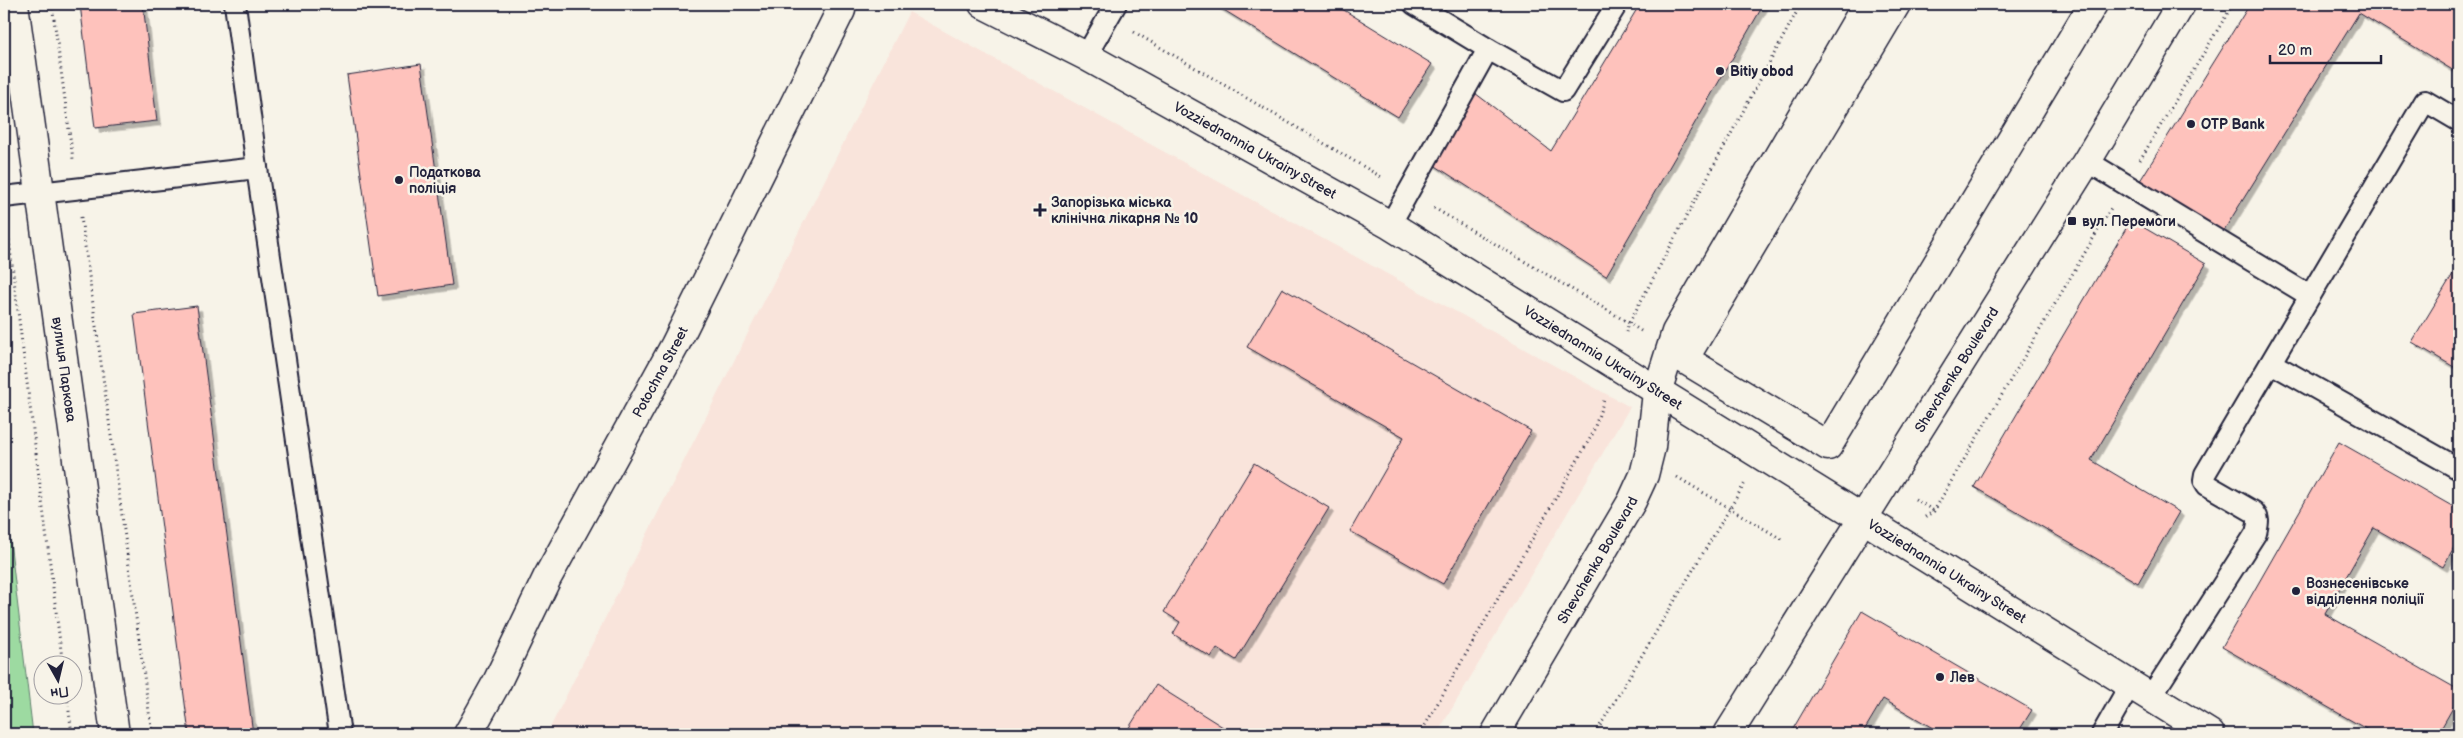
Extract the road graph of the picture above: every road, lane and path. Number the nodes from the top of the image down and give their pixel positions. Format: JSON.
{"nodes":[{"id":1,"x":14,"y":4,"type":"edge"},
{"id":2,"x":52,"y":4,"type":"edge"},
{"id":3,"x":235,"y":4,"type":"edge"},
{"id":4,"x":841,"y":4,"type":"edge"},
{"id":5,"x":983,"y":4,"type":"edge"},
{"id":6,"x":1414,"y":4,"type":"edge"},
{"id":7,"x":1617,"y":4,"type":"edge"},
{"id":8,"x":1801,"y":4,"type":"edge"},
{"id":9,"x":1867,"y":4,"type":"edge"},
{"id":10,"x":1896,"y":4,"type":"edge"},
{"id":11,"x":2093,"y":4,"type":"edge"},
{"id":12,"x":2181,"y":4,"type":"edge"},
{"id":13,"x":2233,"y":4,"type":"edge"},
{"id":14,"x":1112,"y":10,"type":"edge"},
{"id":15,"x":1488,"y":49,"type":"junction"},
{"id":16,"x":1086,"y":56,"type":"junction"},
{"id":17,"x":2459,"y":121,"type":"edge"},
{"id":18,"x":2087,"y":161,"type":"junction"},
{"id":19,"x":257,"y":168,"type":"junction"},
{"id":20,"x":2125,"y":184,"type":"junction"},
{"id":21,"x":77,"y":189,"type":"junction"},
{"id":22,"x":40,"y":193,"type":"junction"},
{"id":23,"x":1408,"y":193,"type":"junction"},
{"id":24,"x":4,"y":197,"type":"edge"},
{"id":25,"x":6,"y":218,"type":"dead end"},
{"id":26,"x":1390,"y":225,"type":"junction"},
{"id":27,"x":2310,"y":296,"type":"junction"},
{"id":28,"x":1635,"y":314,"type":"dead end"},
{"id":29,"x":2271,"y":363,"type":"junction"},
{"id":30,"x":1615,"y":365,"type":"junction"},
{"id":31,"x":1657,"y":392,"type":"junction"},
{"id":32,"x":2459,"y":470,"type":"edge"},
{"id":33,"x":1673,"y":474,"type":"dead end"},
{"id":34,"x":1749,"y":476,"type":"dead end"},
{"id":35,"x":1729,"y":509,"type":"junction"},
{"id":36,"x":1934,"y":511,"type":"dead end"},
{"id":37,"x":1864,"y":520,"type":"junction"},
{"id":38,"x":1783,"y":540,"type":"dead end"},
{"id":39,"x":62,"y":656,"type":"edge"},
{"id":40,"x":2140,"y":692,"type":"junction"},
{"id":41,"x":68,"y":706,"type":"edge"},
{"id":42,"x":72,"y":734,"type":"edge"},
{"id":43,"x":115,"y":734,"type":"edge"},
{"id":44,"x":152,"y":734,"type":"edge"},
{"id":45,"x":340,"y":734,"type":"edge"},
{"id":46,"x":468,"y":734,"type":"edge"},
{"id":47,"x":1420,"y":734,"type":"edge"},
{"id":48,"x":1494,"y":734,"type":"edge"},
{"id":49,"x":1595,"y":734,"type":"edge"},
{"id":50,"x":1728,"y":734,"type":"edge"},
{"id":51,"x":2102,"y":734,"type":"edge"},
{"id":52,"x":2210,"y":734,"type":"edge"}],
"edges":[{"from":1,"to":22,"type":"street","name":"вулиця Паркова"},
{"from":2,"to":21,"type":"path"},
{"from":3,"to":19,"type":"lane"},
{"from":4,"to":46,"type":"street","name":"Potochna Street"},
{"from":5,"to":16,"type":"street","name":"Vozziednannia Ukrainy Street"},
{"from":6,"to":15,"type":"lane"},
{"from":7,"to":15,"type":"lane"},
{"from":8,"to":28,"type":"path"},
{"from":9,"to":31,"type":"street","name":"Shevchenka Boulevard"},
{"from":10,"to":11,"type":"street"},
{"from":12,"to":18,"type":"street","name":"Shevchenka Boulevard"},
{"from":13,"to":20,"type":"path"},
{"from":14,"to":16,"type":"lane"},
{"from":14,"to":23,"type":"path"},
{"from":15,"to":23,"type":"lane"},
{"from":16,"to":26,"type":"street","name":"Vozziednannia Ukrainy Street"},
{"from":17,"to":27,"type":"lane"},
{"from":18,"to":20,"type":"lane"},
{"from":18,"to":37,"type":"street","name":"Shevchenka Boulevard"},
{"from":19,"to":21,"type":"lane"},
{"from":19,"to":45,"type":"lane"},
{"from":20,"to":27,"type":"lane"},
{"from":20,"to":36,"type":"path"},
{"from":21,"to":22,"type":"lane"},
{"from":21,"to":44,"type":"path"},
{"from":22,"to":24,"type":"lane"},
{"from":22,"to":43,"type":"street","name":"вулиця Паркова"},
{"from":23,"to":26,"type":"lane"},
{"from":23,"to":30,"type":"path"},
{"from":25,"to":39,"type":"path"},
{"from":26,"to":30,"type":"street","name":"Vozziednannia Ukrainy Street"},
{"from":27,"to":29,"type":"lane"},
{"from":29,"to":32,"type":"lane"},
{"from":29,"to":40,"type":"lane"},
{"from":30,"to":31,"type":"street","name":"Vozziednannia Ukrainy Street"},
{"from":30,"to":47,"type":"path"},
{"from":31,"to":37,"type":"street","name":"Vozziednannia Ukrainy Street"},
{"from":31,"to":48,"type":"street","name":"Shevchenka Boulevard"},
{"from":33,"to":35,"type":"path"},
{"from":34,"to":35,"type":"path"},
{"from":35,"to":38,"type":"path"},
{"from":35,"to":49,"type":"path"},
{"from":37,"to":40,"type":"street","name":"Vozziednannia Ukrainy Street"},
{"from":37,"to":50,"type":"street","name":"Shevchenka Boulevard"},
{"from":40,"to":51,"type":"lane"},
{"from":40,"to":52,"type":"street","name":"Vozziednannia Ukrainy Street"},
{"from":41,"to":42,"type":"path"}]}
